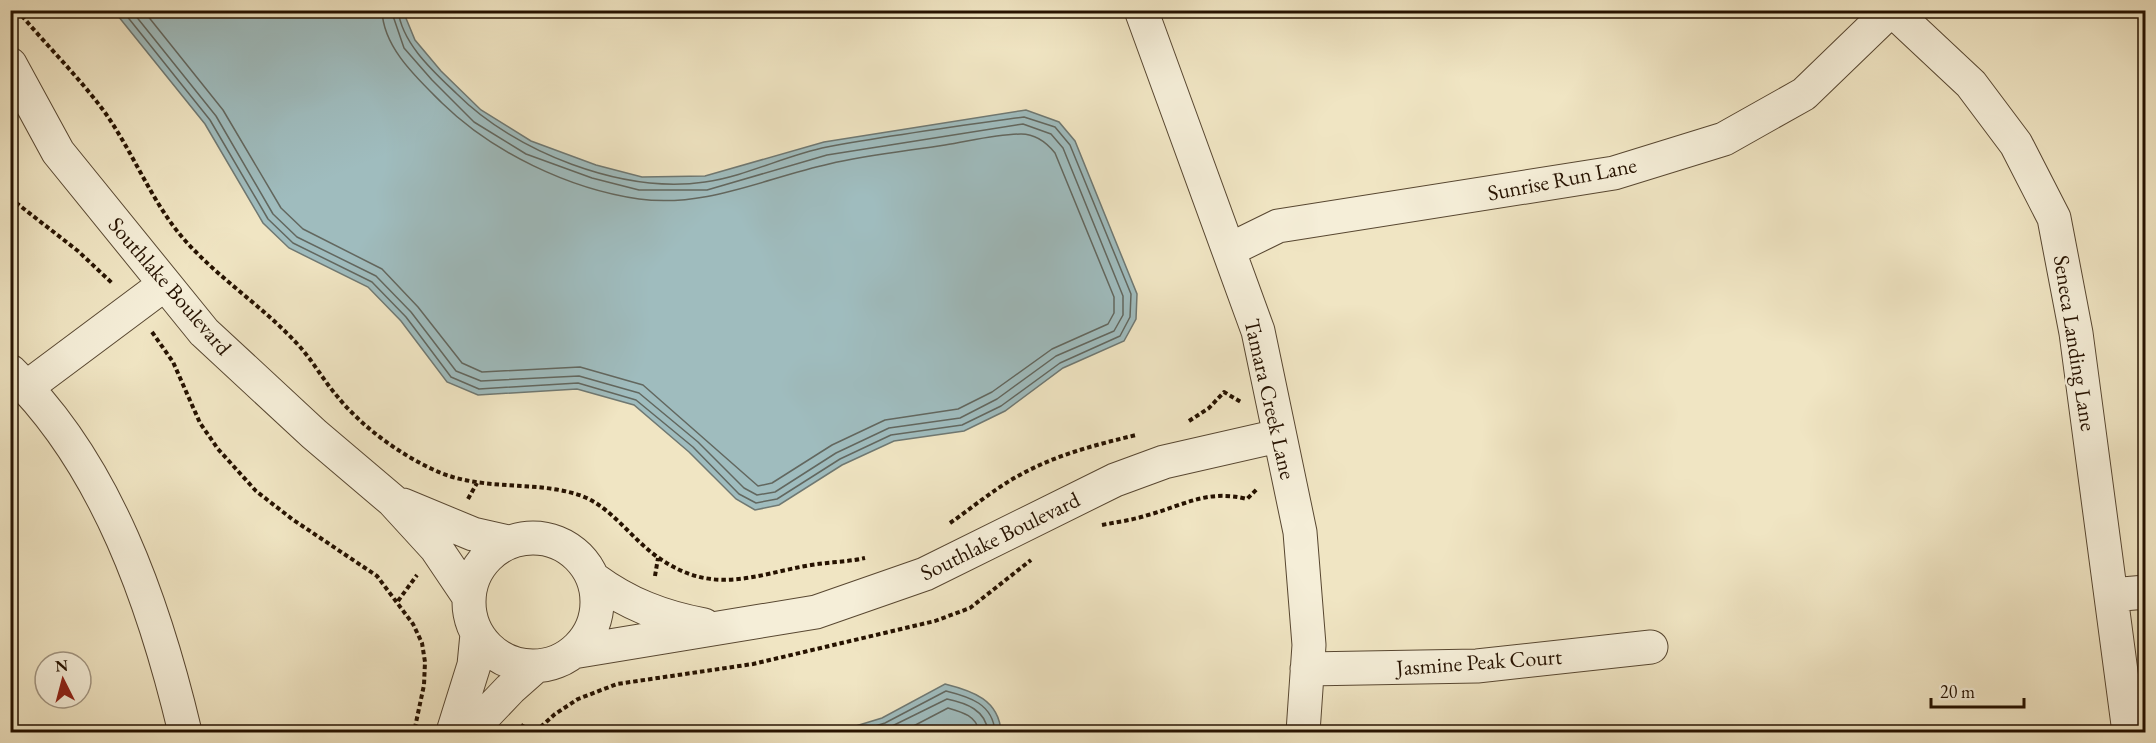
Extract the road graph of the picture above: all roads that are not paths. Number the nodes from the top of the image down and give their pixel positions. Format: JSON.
{"nodes":[{"id":1,"x":1141,"y":10,"type":"edge"},
{"id":2,"x":1891,"y":10,"type":"edge"},
{"id":3,"x":10,"y":64,"type":"edge"},
{"id":4,"x":1228,"y":250,"type":"junction"},
{"id":5,"x":165,"y":284,"type":"junction"},
{"id":6,"x":19,"y":379,"type":"edge"},
{"id":7,"x":1277,"y":430,"type":"junction"},
{"id":8,"x":393,"y":501,"type":"junction"},
{"id":9,"x":508,"y":542,"type":"junction"},
{"id":10,"x":594,"y":579,"type":"junction"},
{"id":11,"x":2145,"y":592,"type":"edge"},
{"id":12,"x":2111,"y":595,"type":"junction"},
{"id":13,"x":469,"y":597,"type":"junction"},
{"id":14,"x":720,"y":628,"type":"junction"},
{"id":15,"x":477,"y":634,"type":"junction"},
{"id":16,"x":1651,"y":647,"type":"dead end"},
{"id":17,"x":573,"y":652,"type":"junction"},
{"id":18,"x":536,"y":666,"type":"junction"},
{"id":19,"x":1307,"y":669,"type":"junction"},
{"id":20,"x":185,"y":732,"type":"edge"},
{"id":21,"x":453,"y":732,"type":"edge"},
{"id":22,"x":469,"y":732,"type":"edge"},
{"id":23,"x":1304,"y":732,"type":"edge"},
{"id":24,"x":2129,"y":732,"type":"edge"}],
"edges":[{"from":1,"to":4,"type":"street","name":"Tamara Creek Lane"},
{"from":2,"to":4,"type":"street","name":"Sunrise Run Lane"},
{"from":2,"to":12,"type":"street","name":"Seneca Landing Lane"},
{"from":3,"to":5,"type":"street","name":"Southlake Boulevard"},
{"from":4,"to":7,"type":"street","name":"Tamara Creek Lane"},
{"from":5,"to":6,"type":"street"},
{"from":5,"to":8,"type":"street","name":"Southlake Boulevard"},
{"from":6,"to":20,"type":"street"},
{"from":7,"to":14,"type":"street","name":"Southlake Boulevard"},
{"from":7,"to":19,"type":"street","name":"Tamara Creek Lane"},
{"from":8,"to":9,"type":"street","name":"Southlake Boulevard"},
{"from":8,"to":13,"type":"street","name":"Southlake Boulevard"},
{"from":9,"to":10,"type":"street","name":"Southlake Boulevard"},
{"from":9,"to":13,"type":"street","name":"Southlake Boulevard"},
{"from":10,"to":14,"type":"street","name":"Southlake Boulevard"},
{"from":10,"to":17,"type":"street","name":"Southlake Boulevard"},
{"from":11,"to":12,"type":"street"},
{"from":12,"to":24,"type":"street","name":"Seneca Landing Lane"},
{"from":13,"to":15,"type":"street","name":"Southlake Boulevard"},
{"from":14,"to":17,"type":"street","name":"Southlake Boulevard"},
{"from":15,"to":18,"type":"street","name":"Southlake Boulevard"},
{"from":15,"to":21,"type":"street"},
{"from":16,"to":19,"type":"street","name":"Jasmine Peak Court"},
{"from":17,"to":18,"type":"street","name":"Southlake Boulevard"},
{"from":18,"to":22,"type":"street"},
{"from":19,"to":23,"type":"street","name":"Tamara Creek Lane"}]}
